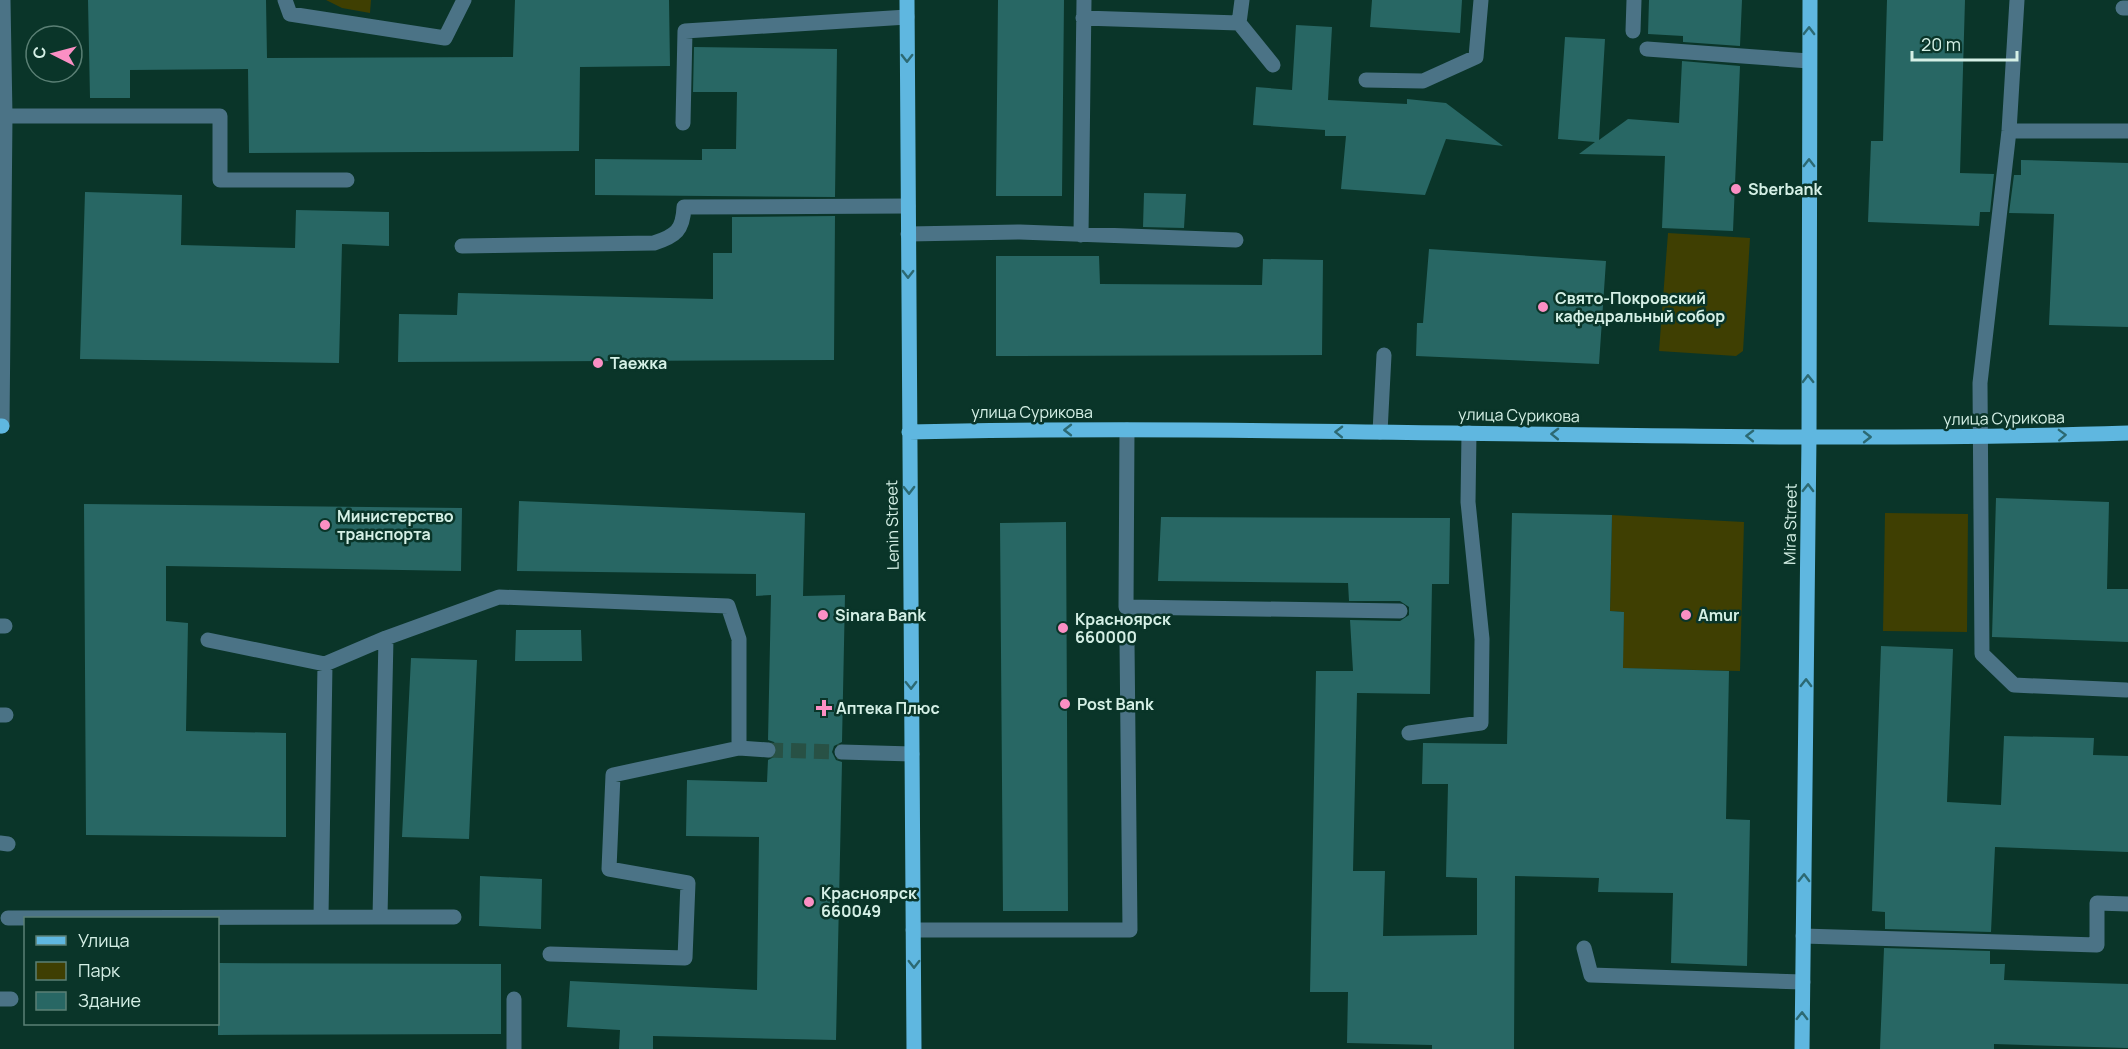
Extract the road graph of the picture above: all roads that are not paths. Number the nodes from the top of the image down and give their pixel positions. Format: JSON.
{"nodes":[{"id":1,"x":3,"y":0,"type":"edge"},
{"id":2,"x":285,"y":0,"type":"edge"},
{"id":3,"x":464,"y":0,"type":"edge"},
{"id":4,"x":907,"y":0,"type":"edge"},
{"id":5,"x":1084,"y":0,"type":"edge"},
{"id":6,"x":1242,"y":0,"type":"edge"},
{"id":7,"x":1481,"y":0,"type":"edge"},
{"id":8,"x":1634,"y":0,"type":"edge"},
{"id":9,"x":1810,"y":0,"type":"edge"},
{"id":10,"x":2017,"y":0,"type":"edge"},
{"id":11,"x":907,"y":17,"type":"junction"},
{"id":12,"x":1083,"y":18,"type":"junction"},
{"id":13,"x":1239,"y":24,"type":"junction"},
{"id":14,"x":1633,"y":31,"type":"dead end"},
{"id":15,"x":1647,"y":50,"type":"dead end"},
{"id":16,"x":1809,"y":61,"type":"junction"},
{"id":17,"x":1273,"y":65,"type":"dead end"},
{"id":18,"x":1366,"y":80,"type":"dead end"},
{"id":19,"x":5,"y":116,"type":"junction"},
{"id":20,"x":683,"y":123,"type":"dead end"},
{"id":21,"x":2009,"y":131,"type":"junction"},
{"id":22,"x":2128,"y":131,"type":"edge"},
{"id":23,"x":347,"y":180,"type":"dead end"},
{"id":24,"x":908,"y":206,"type":"junction"},
{"id":25,"x":909,"y":234,"type":"junction"},
{"id":26,"x":1081,"y":235,"type":"junction"},
{"id":27,"x":1236,"y":240,"type":"dead end"},
{"id":28,"x":462,"y":246,"type":"dead end"},
{"id":29,"x":1384,"y":355,"type":"dead end"},
{"id":30,"x":1,"y":426,"type":"edge"},
{"id":31,"x":1127,"y":430,"type":"junction"},
{"id":32,"x":909,"y":432,"type":"junction"},
{"id":33,"x":1380,"y":432,"type":"junction"},
{"id":34,"x":2128,"y":432,"type":"edge"},
{"id":35,"x":1469,"y":433,"type":"junction"},
{"id":36,"x":1809,"y":437,"type":"junction"},
{"id":37,"x":1979,"y":437,"type":"junction"},
{"id":38,"x":1400,"y":611,"type":"dead end"},
{"id":39,"x":386,"y":639,"type":"junction"},
{"id":40,"x":208,"y":640,"type":"dead end"},
{"id":41,"x":1127,"y":642,"type":"dead end"},
{"id":42,"x":325,"y":664,"type":"junction"},
{"id":43,"x":2126,"y":690,"type":"dead end"},
{"id":44,"x":1409,"y":733,"type":"dead end"},
{"id":45,"x":739,"y":748,"type":"junction"},
{"id":46,"x":768,"y":750,"type":"tunnel mouth"},
{"id":47,"x":842,"y":752,"type":"tunnel mouth"},
{"id":48,"x":912,"y":754,"type":"junction"},
{"id":49,"x":2128,"y":904,"type":"edge"},
{"id":50,"x":219,"y":917,"type":"edge"},
{"id":51,"x":321,"y":917,"type":"junction"},
{"id":52,"x":380,"y":917,"type":"junction"},
{"id":53,"x":454,"y":917,"type":"dead end"},
{"id":54,"x":8,"y":918,"type":"dead end"},
{"id":55,"x":24,"y":918,"type":"edge"},
{"id":56,"x":913,"y":930,"type":"junction"},
{"id":57,"x":1803,"y":936,"type":"junction"},
{"id":58,"x":1584,"y":948,"type":"dead end"},
{"id":59,"x":550,"y":954,"type":"dead end"},
{"id":60,"x":1803,"y":982,"type":"junction"},
{"id":61,"x":514,"y":999,"type":"dead end"},
{"id":62,"x":513,"y":1049,"type":"edge"},
{"id":63,"x":914,"y":1049,"type":"edge"},
{"id":64,"x":1802,"y":1049,"type":"edge"}],
"edges":[{"from":1,"to":19,"type":"street"},
{"from":2,"to":3,"type":"street"},
{"from":4,"to":11,"type":"main road","name":"Lenin Street"},
{"from":5,"to":12,"type":"street"},
{"from":6,"to":13,"type":"street"},
{"from":7,"to":18,"type":"street"},
{"from":8,"to":14,"type":"street"},
{"from":16,"to":9,"type":"main road","name":"Mira Street","one_way":true},
{"from":10,"to":21,"type":"street"},
{"from":11,"to":20,"type":"street"},
{"from":11,"to":24,"type":"main road","name":"Lenin Street","one_way":true},
{"from":12,"to":13,"type":"street"},
{"from":12,"to":26,"type":"street"},
{"from":13,"to":17,"type":"street"},
{"from":15,"to":16,"type":"street"},
{"from":36,"to":16,"type":"main road","name":"Mira Street","one_way":true},
{"from":19,"to":23,"type":"street"},
{"from":19,"to":30,"type":"street"},
{"from":21,"to":22,"type":"street"},
{"from":21,"to":37,"type":"street"},
{"from":24,"to":25,"type":"main road","name":"Lenin Street"},
{"from":24,"to":28,"type":"street"},
{"from":25,"to":26,"type":"street"},
{"from":25,"to":32,"type":"main road","name":"Lenin Street","one_way":true},
{"from":26,"to":27,"type":"street"},
{"from":29,"to":33,"type":"street"},
{"from":31,"to":32,"type":"main road","name":"улица Сурикова","one_way":true},
{"from":33,"to":31,"type":"main road","name":"улица Сурикова","one_way":true},
{"from":31,"to":38,"type":"street"},
{"from":32,"to":48,"type":"main road","name":"Lenin Street","one_way":true},
{"from":33,"to":35,"type":"main road","name":"улица Сурикова"},
{"from":37,"to":34,"type":"main road","name":"улица Сурикова","one_way":true},
{"from":36,"to":35,"type":"main road","name":"улица Сурикова","one_way":true},
{"from":35,"to":44,"type":"street"},
{"from":36,"to":37,"type":"main road","name":"улица Сурикова","one_way":true},
{"from":57,"to":36,"type":"main road","name":"Mira Street","one_way":true},
{"from":37,"to":43,"type":"street"},
{"from":39,"to":42,"type":"street"},
{"from":39,"to":45,"type":"street"},
{"from":39,"to":52,"type":"street"},
{"from":40,"to":42,"type":"street"},
{"from":41,"to":56,"type":"street"},
{"from":42,"to":51,"type":"street"},
{"from":45,"to":46,"type":"street"},
{"from":45,"to":59,"type":"street"},
{"from":47,"to":48,"type":"street"},
{"from":48,"to":56,"type":"main road","name":"Lenin Street"},
{"from":49,"to":57,"type":"street"},
{"from":50,"to":51,"type":"street"},
{"from":51,"to":52,"type":"street"},
{"from":52,"to":53,"type":"street"},
{"from":54,"to":55,"type":"street"},
{"from":56,"to":63,"type":"main road","name":"Lenin Street","one_way":true},
{"from":57,"to":60,"type":"main road","name":"Mira Street"},
{"from":58,"to":60,"type":"street"},
{"from":64,"to":60,"type":"main road","name":"Mira Street","one_way":true},
{"from":61,"to":62,"type":"street"}]}
